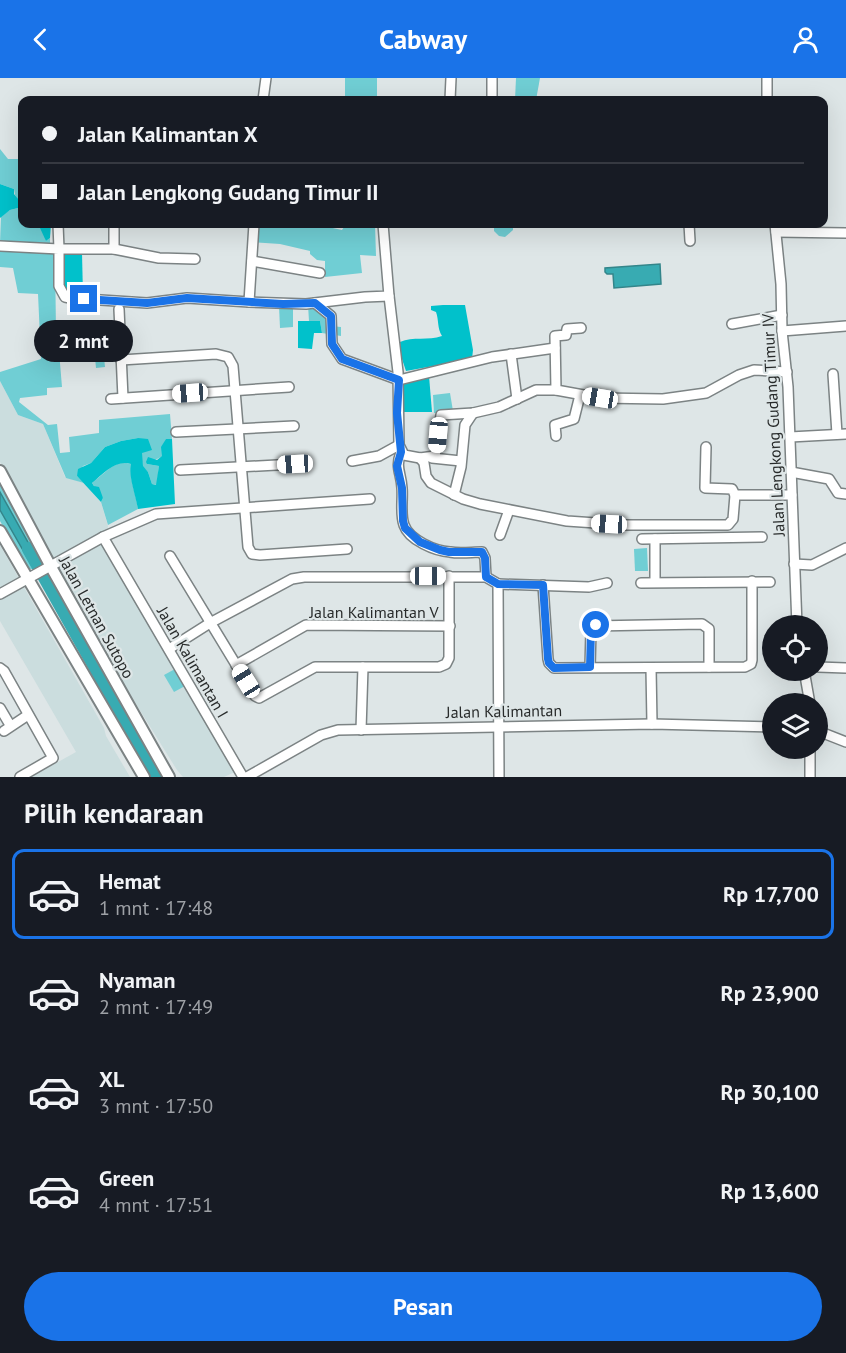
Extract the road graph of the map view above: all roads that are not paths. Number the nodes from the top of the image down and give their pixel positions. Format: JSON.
{"nodes":[{"id":1,"x":266,"y":78,"type":"edge"},
{"id":2,"x":451,"y":78,"type":"edge"},
{"id":3,"x":492,"y":78,"type":"edge"},
{"id":4,"x":767,"y":78,"type":"edge"},
{"id":5,"x":264,"y":96,"type":"edge"},
{"id":6,"x":450,"y":96,"type":"edge"},
{"id":7,"x":492,"y":96,"type":"edge"},
{"id":8,"x":766,"y":96,"type":"edge"},
{"id":9,"x":58,"y":228,"type":"edge"},
{"id":10,"x":114,"y":228,"type":"edge"},
{"id":11,"x":254,"y":228,"type":"edge"},
{"id":12,"x":383,"y":228,"type":"edge"},
{"id":13,"x":689,"y":228,"type":"edge"},
{"id":14,"x":775,"y":228,"type":"edge"},
{"id":15,"x":846,"y":233,"type":"edge"},
{"id":16,"x":690,"y":241,"type":"dead end"},
{"id":17,"x":0,"y":246,"type":"edge"},
{"id":18,"x":58,"y":249,"type":"junction"},
{"id":19,"x":114,"y":249,"type":"junction"},
{"id":20,"x":195,"y":260,"type":"dead end"},
{"id":21,"x":252,"y":261,"type":"junction"},
{"id":22,"x":320,"y":273,"type":"dead end"},
{"id":23,"x":389,"y":296,"type":"junction"},
{"id":24,"x":249,"y":302,"type":"junction"},
{"id":25,"x":315,"y":303,"type":"junction"},
{"id":26,"x":118,"y":309,"type":"dead end"},
{"id":27,"x":782,"y":315,"type":"junction"},
{"id":28,"x":732,"y":324,"type":"dead end"},
{"id":29,"x":846,"y":326,"type":"edge"},
{"id":30,"x":581,"y":331,"type":"dead end"},
{"id":31,"x":782,"y":331,"type":"junction"},
{"id":32,"x":555,"y":348,"type":"junction"},
{"id":33,"x":511,"y":354,"type":"junction"},
{"id":34,"x":121,"y":360,"type":"junction"},
{"id":35,"x":787,"y":372,"type":"junction"},
{"id":36,"x":833,"y":374,"type":"dead end"},
{"id":37,"x":399,"y":380,"type":"junction"},
{"id":38,"x":289,"y":387,"type":"dead end"},
{"id":39,"x":235,"y":390,"type":"junction"},
{"id":40,"x":556,"y":390,"type":"junction"},
{"id":41,"x":580,"y":395,"type":"junction"},
{"id":42,"x":123,"y":398,"type":"junction"},
{"id":43,"x":111,"y":399,"type":"dead end"},
{"id":44,"x":518,"y":399,"type":"junction"},
{"id":45,"x":473,"y":412,"type":"junction"},
{"id":46,"x":294,"y":426,"type":"dead end"},
{"id":47,"x":238,"y":429,"type":"junction"},
{"id":48,"x":176,"y":432,"type":"dead end"},
{"id":49,"x":842,"y":434,"type":"edge"},
{"id":50,"x":556,"y":436,"type":"dead end"},
{"id":51,"x":790,"y":436,"type":"junction"},
{"id":52,"x":706,"y":447,"type":"dead end"},
{"id":53,"x":400,"y":449,"type":"junction"},
{"id":54,"x":420,"y":458,"type":"junction"},
{"id":55,"x":432,"y":458,"type":"junction"},
{"id":56,"x":352,"y":461,"type":"dead end"},
{"id":57,"x":461,"y":462,"type":"junction"},
{"id":58,"x":295,"y":464,"type":"dead end"},
{"id":59,"x":241,"y":466,"type":"junction"},
{"id":60,"x":180,"y":470,"type":"dead end"},
{"id":61,"x":0,"y":471,"type":"edge"},
{"id":62,"x":791,"y":472,"type":"junction"},
{"id":63,"x":846,"y":494,"type":"edge"},
{"id":64,"x":454,"y":495,"type":"junction"},
{"id":65,"x":735,"y":495,"type":"junction"},
{"id":66,"x":792,"y":495,"type":"junction"},
{"id":67,"x":370,"y":499,"type":"dead end"},
{"id":68,"x":243,"y":508,"type":"junction"},
{"id":69,"x":509,"y":510,"type":"junction"},
{"id":70,"x":0,"y":531,"type":"edge"},
{"id":71,"x":500,"y":535,"type":"dead end"},
{"id":72,"x":103,"y":537,"type":"junction"},
{"id":73,"x":762,"y":537,"type":"dead end"},
{"id":74,"x":642,"y":539,"type":"dead end"},
{"id":75,"x":655,"y":539,"type":"junction"},
{"id":76,"x":846,"y":548,"type":"edge"},
{"id":77,"x":347,"y":549,"type":"dead end"},
{"id":78,"x":171,"y":556,"type":"dead end"},
{"id":79,"x":794,"y":564,"type":"junction"},
{"id":80,"x":48,"y":568,"type":"junction"},
{"id":81,"x":31,"y":576,"type":"junction"},
{"id":82,"x":449,"y":576,"type":"junction"},
{"id":83,"x":486,"y":577,"type":"junction"},
{"id":84,"x":752,"y":581,"type":"junction"},
{"id":85,"x":656,"y":582,"type":"junction"},
{"id":86,"x":770,"y":582,"type":"dead end"},
{"id":87,"x":607,"y":583,"type":"dead end"},
{"id":88,"x":641,"y":583,"type":"dead end"},
{"id":89,"x":498,"y":584,"type":"junction"},
{"id":90,"x":543,"y":585,"type":"junction"},
{"id":91,"x":0,"y":594,"type":"edge"},
{"id":92,"x":796,"y":615,"type":"edge"},
{"id":93,"x":210,"y":623,"type":"junction"},
{"id":94,"x":450,"y":626,"type":"junction"},
{"id":95,"x":169,"y":649,"type":"junction"},
{"id":96,"x":236,"y":665,"type":"junction"},
{"id":97,"x":363,"y":667,"type":"junction"},
{"id":98,"x":590,"y":667,"type":"junction"},
{"id":99,"x":709,"y":667,"type":"junction"},
{"id":100,"x":0,"y":668,"type":"edge"},
{"id":101,"x":651,"y":668,"type":"junction"},
{"id":102,"x":828,"y":668,"type":"edge"},
{"id":103,"x":846,"y":668,"type":"edge"},
{"id":104,"x":0,"y":708,"type":"edge"},
{"id":105,"x":28,"y":715,"type":"junction"},
{"id":106,"x":652,"y":724,"type":"junction"},
{"id":107,"x":499,"y":726,"type":"junction"},
{"id":108,"x":762,"y":727,"type":"edge"},
{"id":109,"x":361,"y":730,"type":"junction"},
{"id":110,"x":828,"y":735,"type":"edge"},
{"id":111,"x":846,"y":742,"type":"edge"},
{"id":112,"x":810,"y":759,"type":"edge"},
{"id":113,"x":20,"y":777,"type":"edge"},
{"id":114,"x":144,"y":777,"type":"edge"},
{"id":115,"x":169,"y":777,"type":"edge"},
{"id":116,"x":245,"y":777,"type":"edge"},
{"id":117,"x":499,"y":777,"type":"edge"},
{"id":118,"x":810,"y":777,"type":"edge"}],
"edges":[{"from":1,"to":5,"type":"street"},
{"from":2,"to":6,"type":"street"},
{"from":3,"to":7,"type":"street"},
{"from":4,"to":8,"type":"street"},
{"from":9,"to":18,"type":"street"},
{"from":10,"to":19,"type":"street"},
{"from":11,"to":21,"type":"street"},
{"from":12,"to":23,"type":"street"},
{"from":13,"to":16,"type":"street"},
{"from":14,"to":15,"type":"street"},
{"from":14,"to":27,"type":"street","name":"Jalan Lengkong Gudang Timur IV"},
{"from":17,"to":18,"type":"street"},
{"from":18,"to":19,"type":"street"},
{"from":18,"to":24,"type":"street"},
{"from":19,"to":20,"type":"street"},
{"from":21,"to":22,"type":"street"},
{"from":21,"to":24,"type":"street"},
{"from":23,"to":25,"type":"street"},
{"from":23,"to":37,"type":"street"},
{"from":24,"to":25,"type":"street"},
{"from":25,"to":37,"type":"street"},
{"from":26,"to":34,"type":"street"},
{"from":27,"to":28,"type":"street"},
{"from":27,"to":31,"type":"street","name":"Jalan Lengkong Gudang Timur IV"},
{"from":29,"to":31,"type":"street"},
{"from":30,"to":32,"type":"street"},
{"from":31,"to":35,"type":"street","name":"Jalan Lengkong Gudang Timur IV"},
{"from":32,"to":33,"type":"street"},
{"from":32,"to":40,"type":"street"},
{"from":33,"to":37,"type":"street"},
{"from":33,"to":44,"type":"street"},
{"from":34,"to":39,"type":"street"},
{"from":34,"to":42,"type":"street"},
{"from":35,"to":41,"type":"street"},
{"from":35,"to":51,"type":"street","name":"Jalan Lengkong Gudang Timur IV"},
{"from":36,"to":49,"type":"street"},
{"from":37,"to":53,"type":"street"},
{"from":38,"to":39,"type":"street"},
{"from":39,"to":42,"type":"street"},
{"from":39,"to":47,"type":"street"},
{"from":40,"to":41,"type":"street"},
{"from":40,"to":44,"type":"street"},
{"from":41,"to":50,"type":"street"},
{"from":42,"to":43,"type":"street"},
{"from":44,"to":45,"type":"street"},
{"from":45,"to":55,"type":"street"},
{"from":45,"to":57,"type":"street"},
{"from":46,"to":47,"type":"street"},
{"from":47,"to":48,"type":"street"},
{"from":47,"to":59,"type":"street"},
{"from":49,"to":51,"type":"street"},
{"from":51,"to":62,"type":"street","name":"Jalan Lengkong Gudang Timur IV"},
{"from":52,"to":65,"type":"street"},
{"from":53,"to":54,"type":"street"},
{"from":53,"to":56,"type":"street"},
{"from":53,"to":83,"type":"street"},
{"from":54,"to":55,"type":"street"},
{"from":54,"to":64,"type":"street"},
{"from":55,"to":57,"type":"street"},
{"from":57,"to":64,"type":"street"},
{"from":58,"to":59,"type":"street"},
{"from":59,"to":60,"type":"street"},
{"from":59,"to":68,"type":"street"},
{"from":61,"to":80,"type":"main road","name":"Jalan Letnan Sutopo"},
{"from":62,"to":63,"type":"street"},
{"from":62,"to":66,"type":"street","name":"Jalan Lengkong Gudang Timur IV"},
{"from":64,"to":69,"type":"street"},
{"from":65,"to":66,"type":"street"},
{"from":65,"to":69,"type":"street"},
{"from":66,"to":79,"type":"street","name":"Jalan Lengkong Gudang Timur IV"},
{"from":67,"to":68,"type":"street"},
{"from":68,"to":72,"type":"street"},
{"from":68,"to":77,"type":"street"},
{"from":69,"to":71,"type":"street"},
{"from":70,"to":81,"type":"main road"},
{"from":72,"to":80,"type":"street"},
{"from":72,"to":95,"type":"street","name":"Jalan Kalimantan I"},
{"from":73,"to":75,"type":"street"},
{"from":74,"to":75,"type":"street"},
{"from":75,"to":85,"type":"street"},
{"from":76,"to":79,"type":"street"},
{"from":78,"to":93,"type":"street"},
{"from":79,"to":92,"type":"street","name":"Jalan Lengkong Gudang Timur IV"},
{"from":80,"to":81,"type":"street"},
{"from":80,"to":115,"type":"main road","name":"Jalan Letnan Sutopo"},
{"from":81,"to":91,"type":"street"},
{"from":81,"to":114,"type":"main road"},
{"from":82,"to":83,"type":"street"},
{"from":82,"to":93,"type":"street"},
{"from":82,"to":94,"type":"street"},
{"from":83,"to":89,"type":"street"},
{"from":84,"to":85,"type":"street"},
{"from":84,"to":86,"type":"street"},
{"from":84,"to":99,"type":"street"},
{"from":85,"to":88,"type":"street"},
{"from":87,"to":90,"type":"street"},
{"from":89,"to":90,"type":"street"},
{"from":89,"to":107,"type":"street"},
{"from":90,"to":98,"type":"street"},
{"from":93,"to":95,"type":"street"},
{"from":93,"to":96,"type":"street"},
{"from":94,"to":96,"type":"street","name":"Jalan Kalimantan V"},
{"from":94,"to":97,"type":"street"},
{"from":95,"to":116,"type":"street","name":"Jalan Kalimantan I"},
{"from":96,"to":97,"type":"street"},
{"from":97,"to":109,"type":"street"},
{"from":98,"to":99,"type":"street"},
{"from":98,"to":101,"type":"street"},
{"from":99,"to":101,"type":"street"},
{"from":100,"to":105,"type":"street"},
{"from":101,"to":106,"type":"street"},
{"from":102,"to":103,"type":"street"},
{"from":104,"to":105,"type":"street"},
{"from":105,"to":113,"type":"street"},
{"from":106,"to":107,"type":"street","name":"Jalan Kalimantan"},
{"from":106,"to":108,"type":"street","name":"Jalan Kalimantan"},
{"from":107,"to":109,"type":"street","name":"Jalan Kalimantan"},
{"from":107,"to":117,"type":"street"},
{"from":109,"to":116,"type":"street","name":"Jalan Kalimantan"},
{"from":110,"to":111,"type":"street"},
{"from":112,"to":118,"type":"street"}]}
